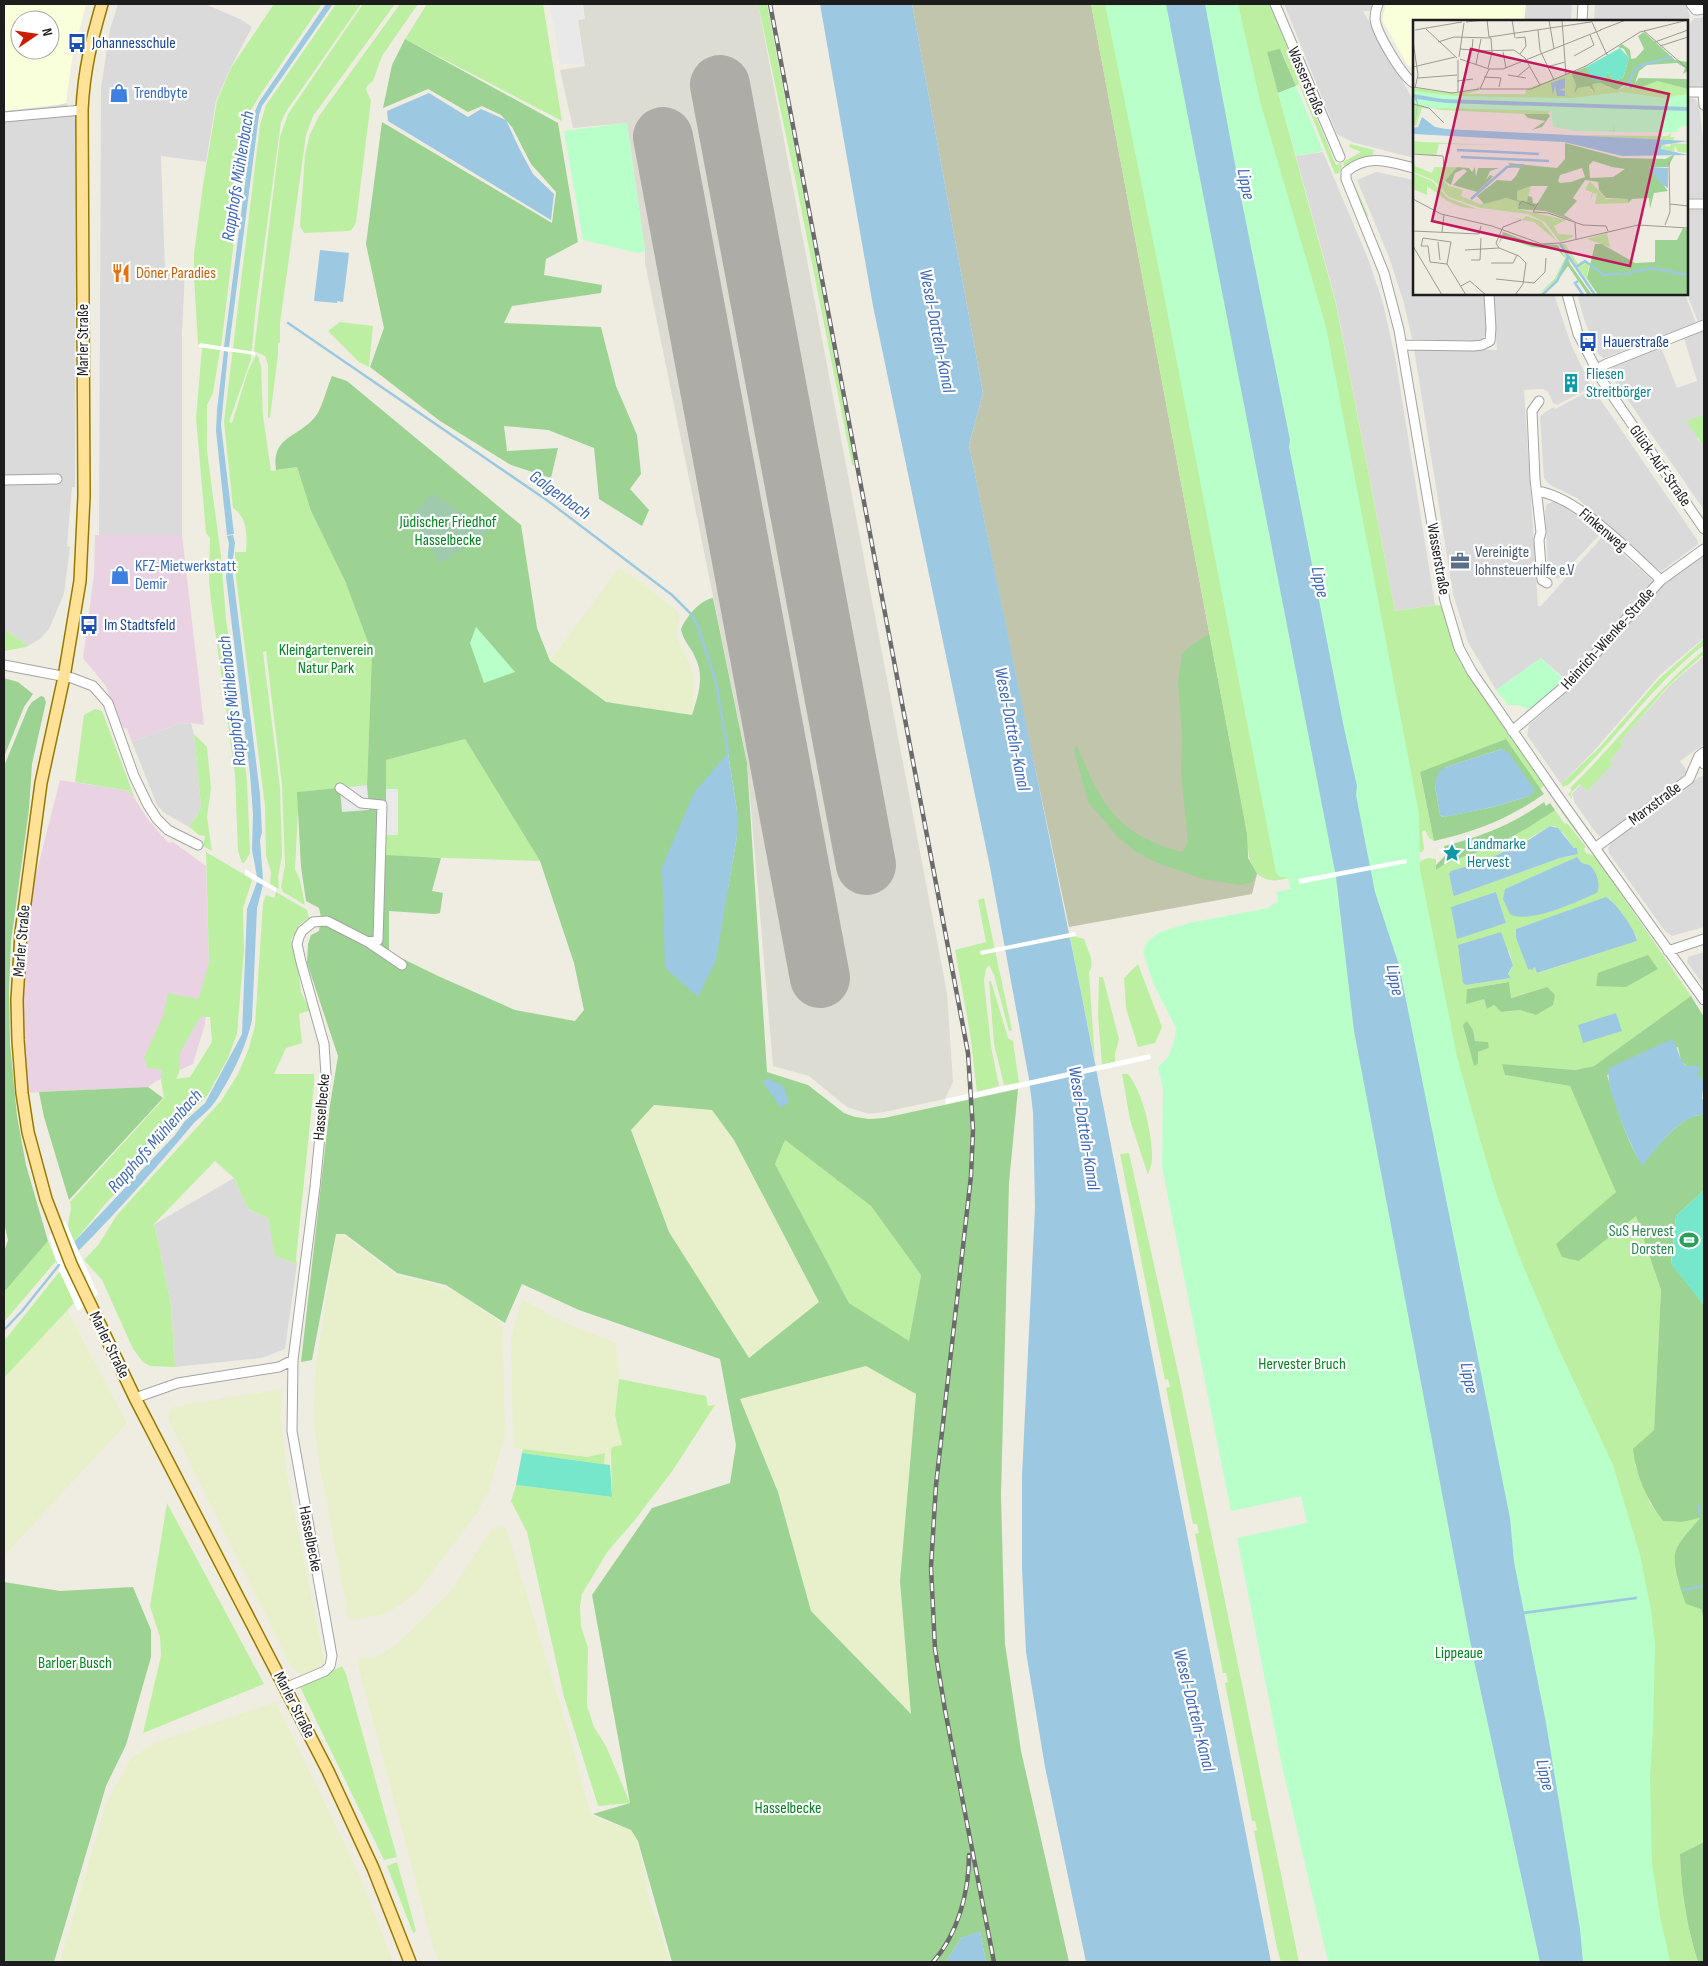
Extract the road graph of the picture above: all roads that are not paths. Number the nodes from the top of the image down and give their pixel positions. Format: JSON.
{"nodes":[{"id":1,"x":102,"y":4,"type":"edge"},
{"id":2,"x":1275,"y":4,"type":"edge"},
{"id":3,"x":1378,"y":4,"type":"edge"},
{"id":4,"x":1583,"y":4,"type":"edge"},
{"id":5,"x":1691,"y":4,"type":"edge"},
{"id":6,"x":1704,"y":9,"type":"edge"},
{"id":7,"x":1582,"y":20,"type":"edge"},
{"id":8,"x":1413,"y":83,"type":"edge"},
{"id":9,"x":1688,"y":92,"type":"edge"},
{"id":10,"x":1703,"y":92,"type":"edge"},
{"id":11,"x":1704,"y":105,"type":"edge"},
{"id":12,"x":82,"y":110,"type":"junction"},
{"id":13,"x":4,"y":117,"type":"edge"},
{"id":14,"x":1340,"y":157,"type":"dead end"},
{"id":15,"x":1413,"y":168,"type":"edge"},
{"id":16,"x":1688,"y":204,"type":"edge"},
{"id":17,"x":1704,"y":204,"type":"edge"},
{"id":18,"x":1489,"y":295,"type":"edge"},
{"id":19,"x":1566,"y":295,"type":"edge"},
{"id":20,"x":1704,"y":326,"type":"edge"},
{"id":21,"x":1403,"y":344,"type":"junction"},
{"id":22,"x":1596,"y":370,"type":"junction"},
{"id":23,"x":1540,"y":401,"type":"dead end"},
{"id":24,"x":57,"y":478,"type":"dead end"},
{"id":25,"x":4,"y":480,"type":"edge"},
{"id":26,"x":1537,"y":492,"type":"junction"},
{"id":27,"x":1704,"y":529,"type":"edge"},
{"id":28,"x":1704,"y":548,"type":"edge"},
{"id":29,"x":1661,"y":580,"type":"junction"},
{"id":30,"x":1547,"y":583,"type":"dead end"},
{"id":31,"x":4,"y":665,"type":"edge"},
{"id":32,"x":64,"y":677,"type":"junction"},
{"id":33,"x":1512,"y":731,"type":"junction"},
{"id":34,"x":1701,"y":754,"type":"edge"},
{"id":35,"x":1704,"y":764,"type":"edge"},
{"id":36,"x":340,"y":788,"type":"dead end"},
{"id":37,"x":198,"y":845,"type":"dead end"},
{"id":38,"x":1595,"y":848,"type":"junction"},
{"id":39,"x":1704,"y":939,"type":"edge"},
{"id":40,"x":368,"y":942,"type":"junction"},
{"id":41,"x":1668,"y":951,"type":"junction"},
{"id":42,"x":402,"y":965,"type":"dead end"},
{"id":43,"x":1704,"y":1000,"type":"edge"},
{"id":44,"x":293,"y":1360,"type":"junction"},
{"id":45,"x":135,"y":1398,"type":"junction"},
{"id":46,"x":285,"y":1688,"type":"junction"},
{"id":47,"x":410,"y":1962,"type":"edge"}],
"edges":[{"from":1,"to":12,"type":"main road","name":"Marler Straße"},
{"from":2,"to":14,"type":"street","name":"Wasserstraße"},
{"from":3,"to":8,"type":"street"},
{"from":4,"to":7,"type":"street"},
{"from":5,"to":6,"type":"street"},
{"from":9,"to":10,"type":"street"},
{"from":10,"to":11,"type":"street"},
{"from":12,"to":13,"type":"street"},
{"from":12,"to":32,"type":"main road","name":"Marler Straße"},
{"from":15,"to":21,"type":"street","name":"Wasserstraße"},
{"from":16,"to":17,"type":"street"},
{"from":18,"to":21,"type":"street"},
{"from":19,"to":22,"type":"street","name":"Glück-Auf-Straße"},
{"from":20,"to":22,"type":"street"},
{"from":21,"to":33,"type":"street","name":"Wasserstraße"},
{"from":22,"to":27,"type":"street","name":"Glück-Auf-Straße"},
{"from":23,"to":26,"type":"street"},
{"from":24,"to":25,"type":"street"},
{"from":26,"to":29,"type":"street","name":"Finkenweg"},
{"from":26,"to":30,"type":"street"},
{"from":28,"to":29,"type":"street","name":"Heinrich-Wienke-Straße"},
{"from":29,"to":33,"type":"street","name":"Heinrich-Wienke-Straße"},
{"from":31,"to":32,"type":"street"},
{"from":32,"to":37,"type":"street"},
{"from":32,"to":45,"type":"main road","name":"Marler Straße"},
{"from":33,"to":38,"type":"street","name":"Wasserstraße"},
{"from":34,"to":35,"type":"street"},
{"from":34,"to":38,"type":"street","name":"Marxstraße"},
{"from":36,"to":40,"type":"street"},
{"from":38,"to":41,"type":"street","name":"Wasserstraße"},
{"from":39,"to":41,"type":"street"},
{"from":40,"to":42,"type":"street","name":"Hasselbecke"},
{"from":40,"to":44,"type":"street","name":"Hasselbecke"},
{"from":41,"to":43,"type":"street","name":"Wasserstraße"},
{"from":44,"to":45,"type":"street"},
{"from":44,"to":46,"type":"street","name":"Hasselbecke"},
{"from":45,"to":46,"type":"main road","name":"Marler Straße"},
{"from":46,"to":47,"type":"main road","name":"Marler Straße"}]}
